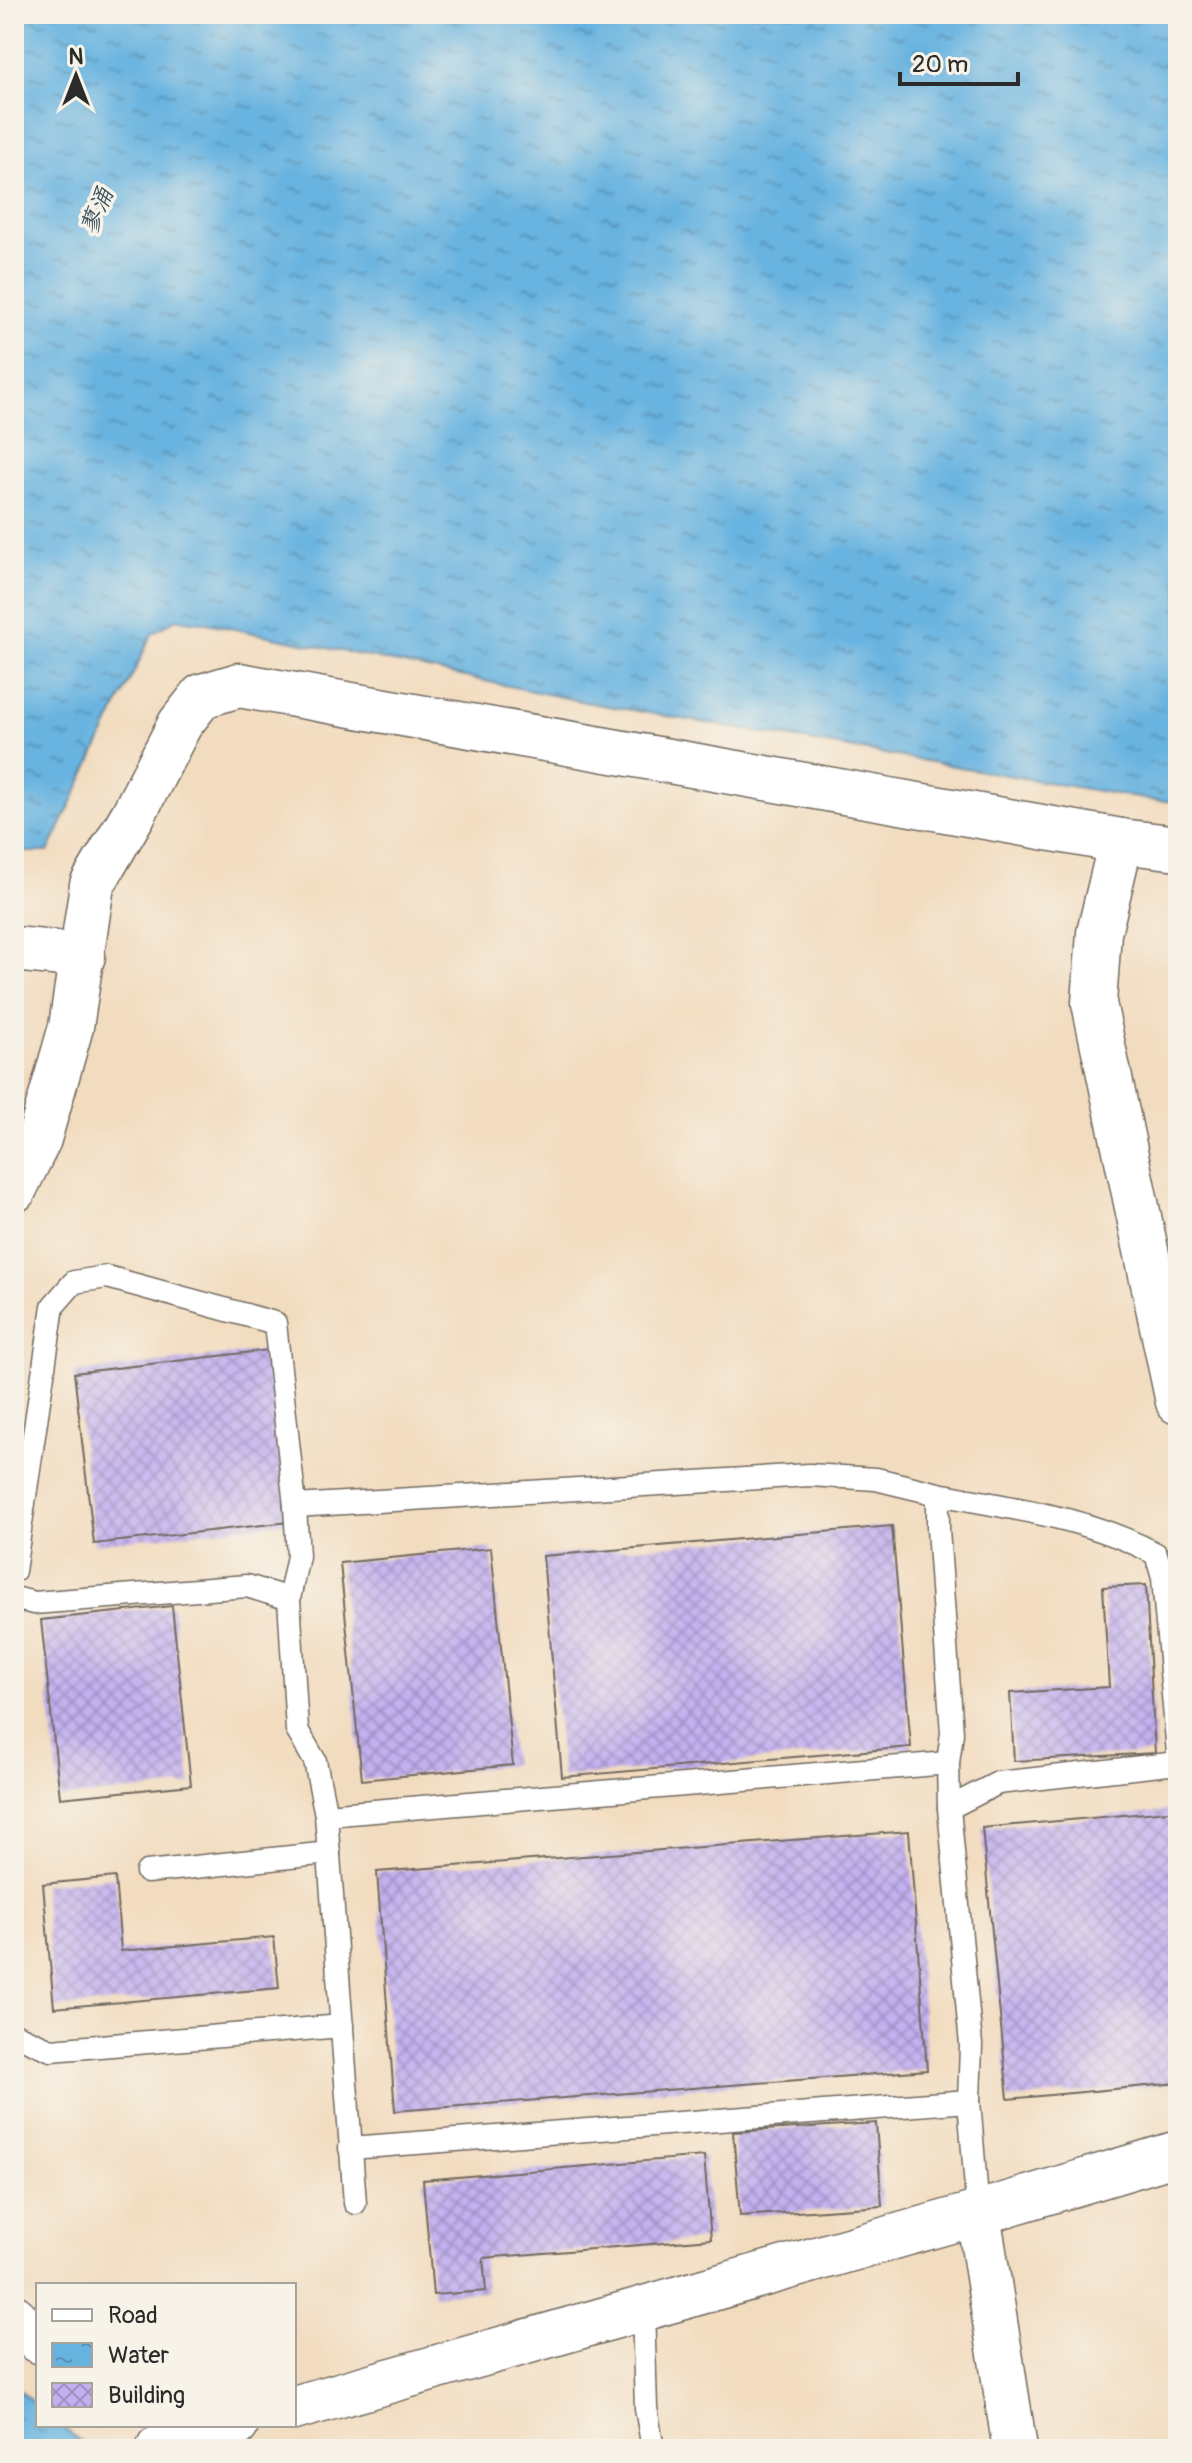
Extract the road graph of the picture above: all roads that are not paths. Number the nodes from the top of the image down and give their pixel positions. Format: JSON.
{"nodes":[{"id":1,"x":1121,"y":841,"type":"junction"},
{"id":2,"x":1178,"y":848,"type":"edge"},
{"id":3,"x":27,"y":949,"type":"edge"},
{"id":4,"x":83,"y":956,"type":"junction"},
{"id":5,"x":14,"y":1190,"type":"edge"},
{"id":6,"x":1169,"y":1320,"type":"edge"},
{"id":7,"x":1178,"y":1402,"type":"edge"},
{"id":8,"x":938,"y":1494,"type":"junction"},
{"id":9,"x":295,"y":1506,"type":"junction"},
{"id":10,"x":14,"y":1571,"type":"edge"},
{"id":11,"x":14,"y":1598,"type":"edge"},
{"id":12,"x":289,"y":1599,"type":"junction"},
{"id":13,"x":1178,"y":1753,"type":"edge"},
{"id":14,"x":948,"y":1763,"type":"junction"},
{"id":15,"x":1178,"y":1763,"type":"edge"},
{"id":16,"x":949,"y":1808,"type":"junction"},
{"id":17,"x":326,"y":1815,"type":"junction"},
{"id":18,"x":329,"y":1853,"type":"junction"},
{"id":19,"x":147,"y":1872,"type":"dead end"},
{"id":20,"x":342,"y":2026,"type":"junction"},
{"id":21,"x":14,"y":2034,"type":"edge"},
{"id":22,"x":969,"y":2101,"type":"junction"},
{"id":23,"x":350,"y":2148,"type":"junction"},
{"id":24,"x":1178,"y":2153,"type":"edge"},
{"id":25,"x":355,"y":2203,"type":"dead end"},
{"id":26,"x":978,"y":2213,"type":"junction"},
{"id":27,"x":643,"y":2309,"type":"junction"},
{"id":28,"x":14,"y":2317,"type":"edge"},
{"id":29,"x":36,"y":2339,"type":"edge"},
{"id":30,"x":296,"y":2407,"type":"edge"},
{"id":31,"x":225,"y":2427,"type":"edge"},
{"id":32,"x":152,"y":2440,"type":"edge"},
{"id":33,"x":653,"y":2449,"type":"edge"},
{"id":34,"x":1015,"y":2449,"type":"edge"}],
"edges":[{"from":1,"to":2,"type":"street"},
{"from":1,"to":4,"type":"street"},
{"from":1,"to":6,"type":"street"},
{"from":3,"to":4,"type":"street"},
{"from":4,"to":5,"type":"street"},
{"from":6,"to":7,"type":"street"},
{"from":8,"to":9,"type":"lane"},
{"from":8,"to":13,"type":"lane"},
{"from":8,"to":14,"type":"lane"},
{"from":9,"to":10,"type":"lane"},
{"from":9,"to":12,"type":"lane"},
{"from":11,"to":12,"type":"lane"},
{"from":12,"to":17,"type":"lane"},
{"from":14,"to":16,"type":"lane"},
{"from":14,"to":17,"type":"lane"},
{"from":15,"to":16,"type":"lane"},
{"from":16,"to":22,"type":"lane"},
{"from":17,"to":18,"type":"lane"},
{"from":18,"to":19,"type":"lane"},
{"from":18,"to":20,"type":"lane"},
{"from":20,"to":21,"type":"lane"},
{"from":20,"to":23,"type":"lane"},
{"from":22,"to":23,"type":"lane"},
{"from":22,"to":26,"type":"lane"},
{"from":23,"to":25,"type":"lane"},
{"from":24,"to":26,"type":"street"},
{"from":26,"to":27,"type":"street"},
{"from":26,"to":34,"type":"street"},
{"from":27,"to":30,"type":"street"},
{"from":27,"to":33,"type":"lane"},
{"from":28,"to":29,"type":"street"},
{"from":31,"to":32,"type":"street"}]}
